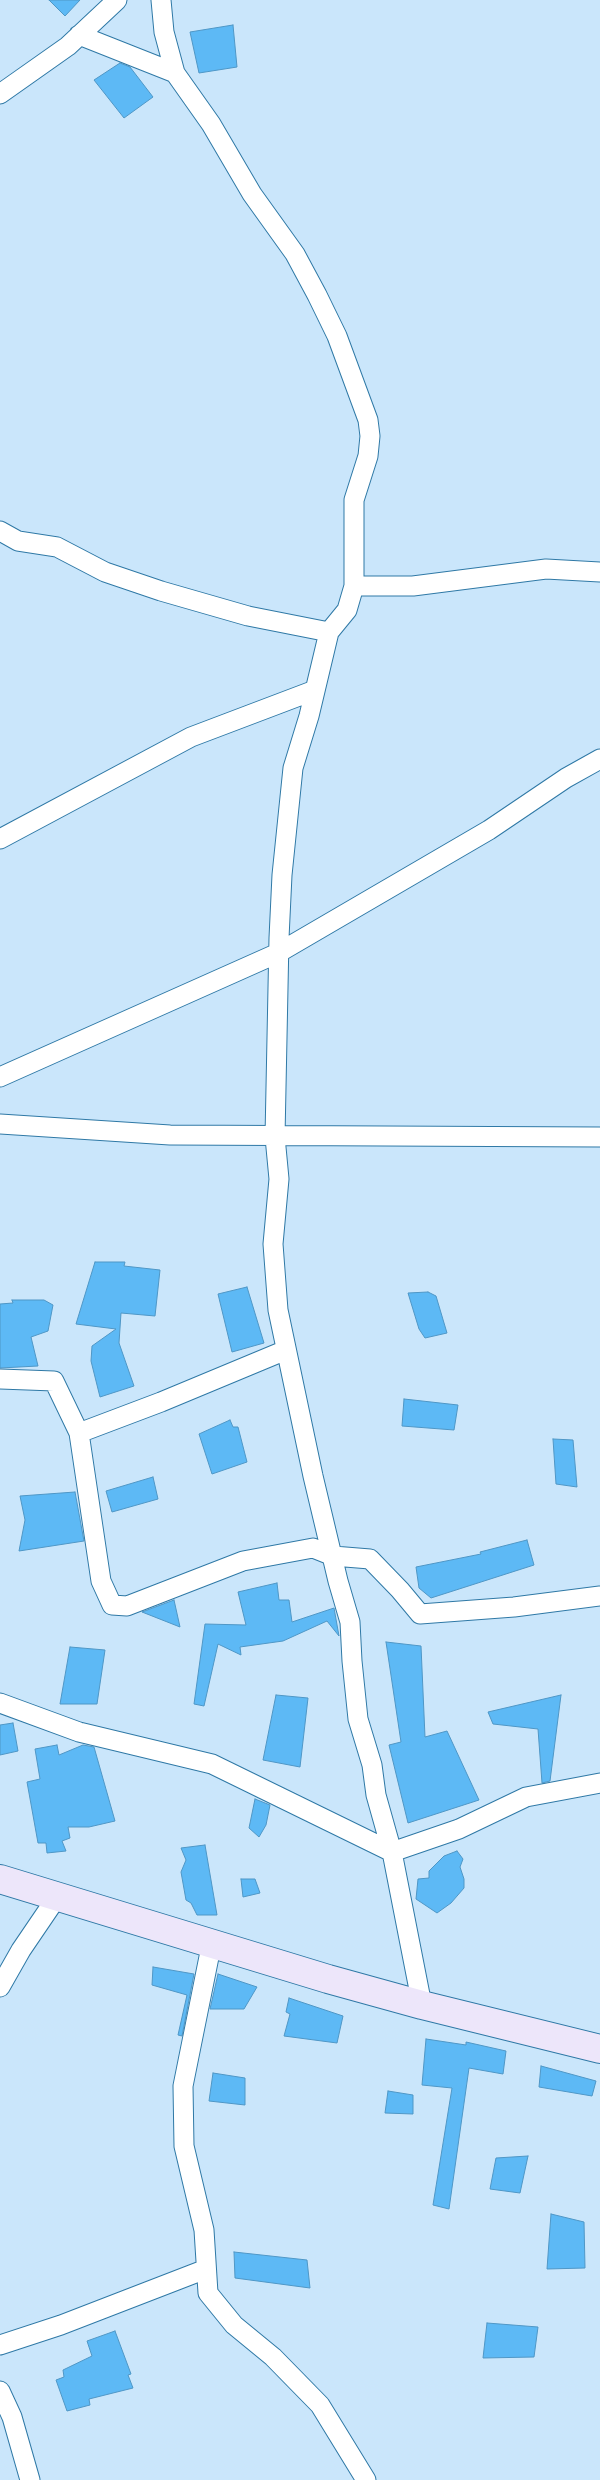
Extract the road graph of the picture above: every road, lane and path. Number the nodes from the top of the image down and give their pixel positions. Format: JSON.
{"nodes":[{"id":1,"x":117,"y":0,"type":"edge"},
{"id":2,"x":161,"y":0,"type":"edge"},
{"id":3,"x":79,"y":36,"type":"junction"},
{"id":4,"x":175,"y":73,"type":"junction"},
{"id":5,"x":0,"y":94,"type":"edge"},
{"id":6,"x":0,"y":531,"type":"edge"},
{"id":7,"x":600,"y":572,"type":"edge"},
{"id":8,"x":354,"y":586,"type":"junction"},
{"id":9,"x":330,"y":632,"type":"junction"},
{"id":10,"x":315,"y":690,"type":"junction"},
{"id":11,"x":600,"y":759,"type":"edge"},
{"id":12,"x":0,"y":839,"type":"edge"},
{"id":13,"x":278,"y":953,"type":"junction"},
{"id":14,"x":0,"y":1077,"type":"edge"},
{"id":15,"x":0,"y":1124,"type":"edge"},
{"id":16,"x":275,"y":1137,"type":"junction"},
{"id":17,"x":600,"y":1137,"type":"edge"},
{"id":18,"x":286,"y":1350,"type":"junction"},
{"id":19,"x":0,"y":1379,"type":"edge"},
{"id":20,"x":79,"y":1433,"type":"junction"},
{"id":21,"x":334,"y":1556,"type":"junction"},
{"id":22,"x":600,"y":1596,"type":"edge"},
{"id":23,"x":0,"y":1703,"type":"edge"},
{"id":24,"x":600,"y":1782,"type":"edge"},
{"id":25,"x":392,"y":1852,"type":"junction"},
{"id":26,"x":0,"y":1879,"type":"edge"},
{"id":27,"x":57,"y":1896,"type":"junction"},
{"id":28,"x":212,"y":1942,"type":"junction"},
{"id":29,"x":0,"y":1987,"type":"edge"},
{"id":30,"x":422,"y":2005,"type":"junction"},
{"id":31,"x":600,"y":2049,"type":"edge"},
{"id":32,"x":206,"y":2270,"type":"junction"},
{"id":33,"x":0,"y":2345,"type":"edge"},
{"id":34,"x":0,"y":2391,"type":"edge"},
{"id":35,"x":30,"y":2480,"type":"edge"},
{"id":36,"x":366,"y":2480,"type":"edge"}],
"edges":[{"from":1,"to":3,"type":"street"},
{"from":2,"to":4,"type":"street"},
{"from":3,"to":4,"type":"street"},
{"from":3,"to":5,"type":"street"},
{"from":4,"to":8,"type":"street"},
{"from":6,"to":9,"type":"street"},
{"from":7,"to":8,"type":"street"},
{"from":8,"to":9,"type":"street"},
{"from":9,"to":10,"type":"street"},
{"from":10,"to":12,"type":"street"},
{"from":10,"to":13,"type":"street"},
{"from":11,"to":13,"type":"street"},
{"from":13,"to":14,"type":"street"},
{"from":13,"to":16,"type":"street"},
{"from":15,"to":16,"type":"street"},
{"from":16,"to":17,"type":"street"},
{"from":16,"to":18,"type":"street"},
{"from":18,"to":20,"type":"street"},
{"from":18,"to":21,"type":"street"},
{"from":19,"to":20,"type":"street"},
{"from":20,"to":21,"type":"street"},
{"from":21,"to":22,"type":"street"},
{"from":21,"to":25,"type":"street"},
{"from":23,"to":25,"type":"street"},
{"from":24,"to":25,"type":"street"},
{"from":25,"to":30,"type":"street"},
{"from":26,"to":27,"type":"main road"},
{"from":27,"to":28,"type":"main road"},
{"from":27,"to":29,"type":"street"},
{"from":28,"to":30,"type":"main road"},
{"from":28,"to":32,"type":"street"},
{"from":30,"to":31,"type":"main road"},
{"from":32,"to":33,"type":"street"},
{"from":32,"to":36,"type":"street"},
{"from":34,"to":35,"type":"street"}]}
